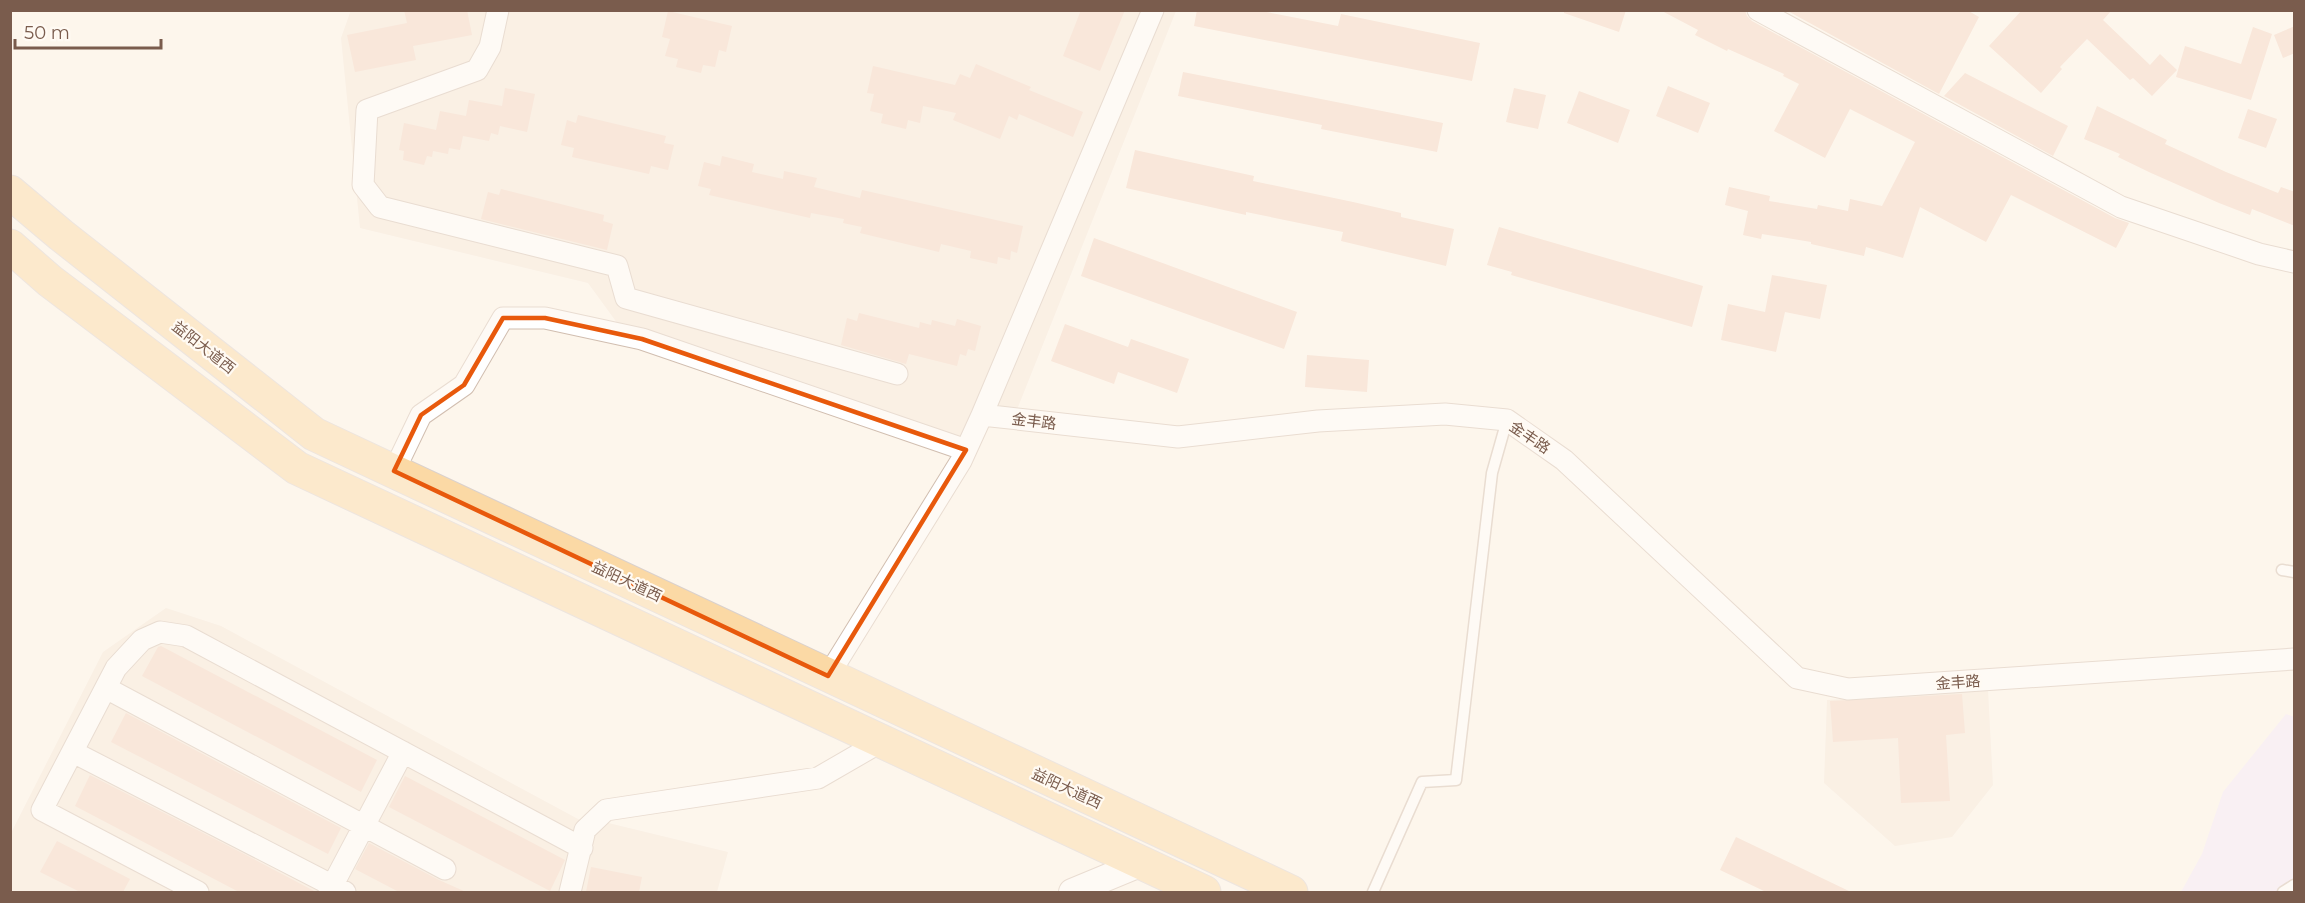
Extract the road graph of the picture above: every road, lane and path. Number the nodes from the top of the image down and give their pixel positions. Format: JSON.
{"nodes":[{"id":1,"x":498,"y":10,"type":"edge"},
{"id":2,"x":1153,"y":10,"type":"edge"},
{"id":3,"x":1758,"y":10,"type":"edge"},
{"id":4,"x":10,"y":192,"type":"edge"},
{"id":5,"x":10,"y":246,"type":"edge"},
{"id":6,"x":2295,"y":262,"type":"edge"},
{"id":7,"x":897,"y":374,"type":"dead end"},
{"id":8,"x":982,"y":415,"type":"junction"},
{"id":9,"x":1507,"y":420,"type":"junction"},
{"id":10,"x":966,"y":450,"type":"junction"},
{"id":11,"x":394,"y":471,"type":"junction"},
{"id":12,"x":2282,"y":570,"type":"dead end"},
{"id":13,"x":2295,"y":572,"type":"edge"},
{"id":14,"x":2295,"y":659,"type":"edge"},
{"id":15,"x":828,"y":676,"type":"junction"},
{"id":16,"x":106,"y":688,"type":"junction"},
{"id":17,"x":882,"y":741,"type":"junction"},
{"id":18,"x":73,"y":752,"type":"junction"},
{"id":19,"x":403,"y":753,"type":"junction"},
{"id":20,"x":364,"y":826,"type":"junction"},
{"id":21,"x":582,"y":848,"type":"junction"},
{"id":22,"x":1142,"y":863,"type":"junction"},
{"id":23,"x":445,"y":869,"type":"dead end"},
{"id":24,"x":2295,"y":885,"type":"edge"},
{"id":25,"x":1187,"y":889,"type":"edge"},
{"id":26,"x":335,"y":890,"type":"edge"},
{"id":27,"x":198,"y":892,"type":"edge"},
{"id":28,"x":570,"y":892,"type":"edge"},
{"id":29,"x":1071,"y":892,"type":"edge"},
{"id":30,"x":1291,"y":892,"type":"edge"},
{"id":31,"x":1373,"y":892,"type":"edge"},
{"id":32,"x":2283,"y":892,"type":"edge"}],
"edges":[{"from":1,"to":7,"type":"street"},
{"from":2,"to":8,"type":"street"},
{"from":3,"to":6,"type":"street"},
{"from":4,"to":11,"type":"main road","name":"益阳大道西"},
{"from":5,"to":17,"type":"main road"},
{"from":8,"to":9,"type":"street","name":"金丰路"},
{"from":8,"to":10,"type":"street"},
{"from":9,"to":14,"type":"street","name":"金丰路"},
{"from":9,"to":31,"type":"lane"},
{"from":10,"to":11,"type":"street"},
{"from":10,"to":15,"type":"street"},
{"from":11,"to":15,"type":"main road","name":"益阳大道西"},
{"from":12,"to":13,"type":"lane"},
{"from":15,"to":30,"type":"main road","name":"益阳大道西"},
{"from":16,"to":18,"type":"street"},
{"from":16,"to":19,"type":"street"},
{"from":16,"to":20,"type":"street"},
{"from":17,"to":21,"type":"street"},
{"from":17,"to":22,"type":"main road"},
{"from":18,"to":26,"type":"street"},
{"from":18,"to":27,"type":"street"},
{"from":19,"to":20,"type":"street"},
{"from":19,"to":21,"type":"street"},
{"from":20,"to":23,"type":"street"},
{"from":20,"to":26,"type":"street"},
{"from":21,"to":28,"type":"street"},
{"from":22,"to":25,"type":"main road"},
{"from":22,"to":29,"type":"street"},
{"from":24,"to":32,"type":"lane"}]}
